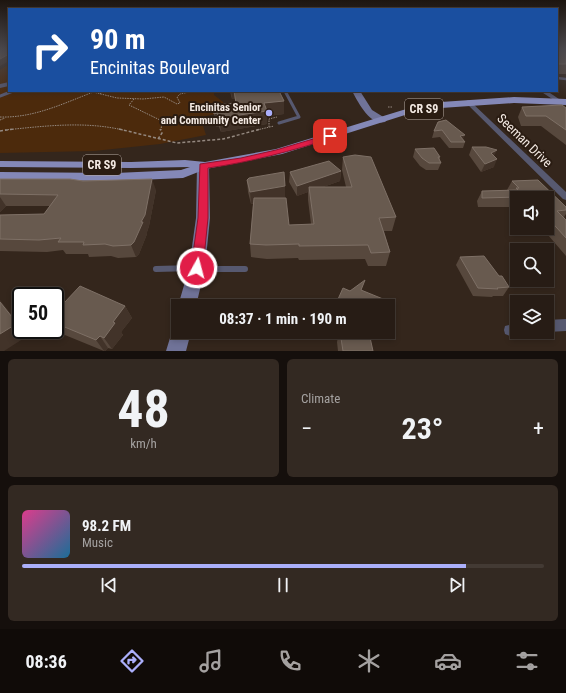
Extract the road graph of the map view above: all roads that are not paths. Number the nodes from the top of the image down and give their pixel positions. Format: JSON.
{"nodes":[{"id":1,"x":10,"y":92,"type":"edge"},
{"id":2,"x":286,"y":92,"type":"edge"},
{"id":3,"x":357,"y":92,"type":"edge"},
{"id":4,"x":545,"y":92,"type":"edge"},
{"id":5,"x":0,"y":96,"type":"edge"},
{"id":6,"x":468,"y":102,"type":"junction"},
{"id":7,"x":562,"y":102,"type":"edge"},
{"id":8,"x":382,"y":120,"type":"junction"},
{"id":9,"x":279,"y":123,"type":"road end"},
{"id":10,"x":0,"y":164,"type":"edge"},
{"id":11,"x":203,"y":166,"type":"junction"},
{"id":12,"x":5,"y":178,"type":"edge"},
{"id":13,"x":566,"y":197,"type":"edge"},
{"id":14,"x":197,"y":268,"type":"junction"},
{"id":15,"x":156,"y":269,"type":"dead end"},
{"id":16,"x":245,"y":269,"type":"dead end"},
{"id":17,"x":189,"y":299,"type":"edge"},
{"id":18,"x":566,"y":325,"type":"edge"},
{"id":19,"x":554,"y":326,"type":"edge"},
{"id":20,"x":179,"y":339,"type":"edge"},
{"id":21,"x":176,"y":351,"type":"edge"}],
"edges":[{"from":1,"to":5,"type":"lane"},
{"from":2,"to":9,"type":"lane"},
{"from":3,"to":8,"type":"main road"},
{"from":4,"to":7,"type":"street"},
{"from":6,"to":7,"type":"main road","number":"CR S9"},
{"from":6,"to":8,"type":"main road","number":"CR S9"},
{"from":6,"to":13,"type":"street","name":"Seeman Drive"},
{"from":8,"to":11,"type":"main road","number":"CR S9"},
{"from":10,"to":11,"type":"main road","number":"CR S9"},
{"from":11,"to":12,"type":"main road","number":"CR S9"},
{"from":11,"to":14,"type":"main road"},
{"from":14,"to":15,"type":"lane"},
{"from":14,"to":16,"type":"lane"},
{"from":14,"to":17,"type":"main road"},
{"from":18,"to":19,"type":"street"},
{"from":20,"to":21,"type":"main road"}]}
